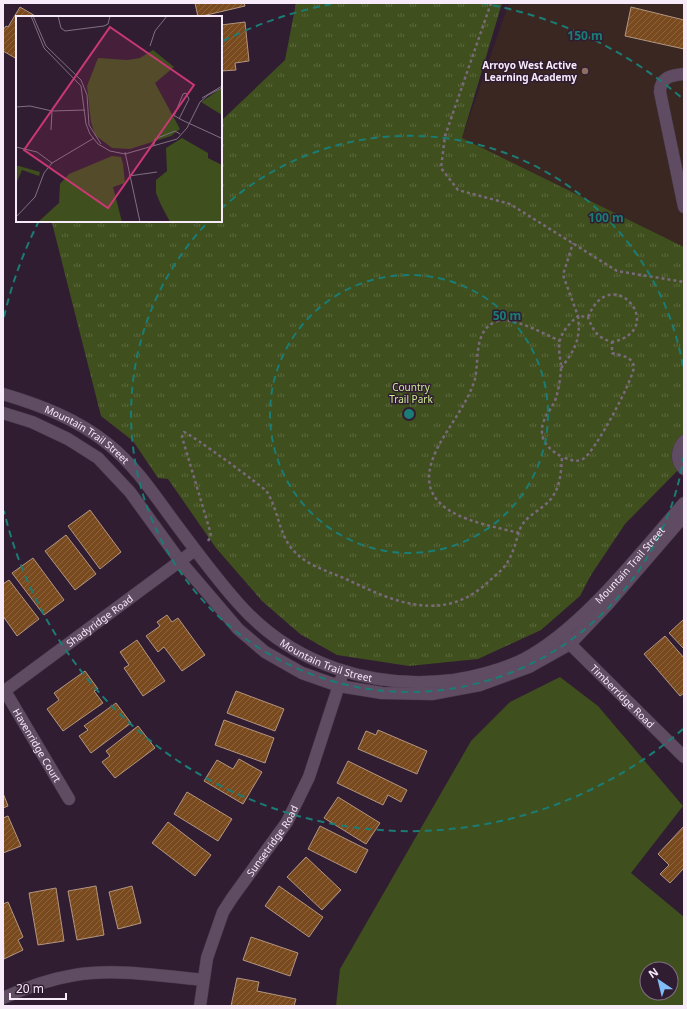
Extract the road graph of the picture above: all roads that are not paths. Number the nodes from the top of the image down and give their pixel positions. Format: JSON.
{"nodes":[{"id":1,"x":684,"y":74,"type":"edge"},
{"id":2,"x":684,"y":207,"type":"edge"},
{"id":3,"x":3,"y":394,"type":"edge"},
{"id":4,"x":3,"y":413,"type":"edge"},
{"id":5,"x":684,"y":441,"type":"edge"},
{"id":6,"x":684,"y":469,"type":"edge"},
{"id":7,"x":684,"y":503,"type":"edge"},
{"id":8,"x":684,"y":516,"type":"edge"},
{"id":9,"x":195,"y":550,"type":"junction"},
{"id":10,"x":180,"y":561,"type":"junction"},
{"id":11,"x":563,"y":633,"type":"junction"},
{"id":12,"x":570,"y":644,"type":"junction"},
{"id":13,"x":343,"y":672,"type":"junction"},
{"id":14,"x":339,"y":686,"type":"junction"},
{"id":15,"x":4,"y":691,"type":"edge"},
{"id":16,"x":682,"y":750,"type":"edge"},
{"id":17,"x":69,"y":799,"type":"dead end"},
{"id":18,"x":203,"y":980,"type":"junction"},
{"id":19,"x":3,"y":998,"type":"edge"},
{"id":20,"x":200,"y":1006,"type":"edge"}],
"edges":[{"from":1,"to":2,"type":"street"},
{"from":3,"to":9,"type":"street","name":"Mountain Trail Street"},
{"from":4,"to":10,"type":"street","name":"Mountain Trail Street"},
{"from":5,"to":6,"type":"street"},
{"from":7,"to":11,"type":"street","name":"Mountain Trail Street"},
{"from":8,"to":12,"type":"street","name":"Mountain Trail Street"},
{"from":9,"to":10,"type":"street","name":"Shadyridge Road"},
{"from":9,"to":13,"type":"street","name":"Mountain Trail Street"},
{"from":10,"to":14,"type":"street","name":"Mountain Trail Street"},
{"from":10,"to":15,"type":"street","name":"Shadyridge Road"},
{"from":11,"to":12,"type":"street","name":"Timberridge Road"},
{"from":11,"to":13,"type":"street","name":"Mountain Trail Street"},
{"from":12,"to":14,"type":"street","name":"Mountain Trail Street"},
{"from":12,"to":16,"type":"street","name":"Timberridge Road"},
{"from":13,"to":14,"type":"street","name":"Sunsetridge Road"},
{"from":14,"to":18,"type":"street","name":"Sunsetridge Road"},
{"from":15,"to":17,"type":"street","name":"Havenridge Court"},
{"from":18,"to":19,"type":"street"},
{"from":18,"to":20,"type":"street","name":"Sunsetridge Road"}]}
